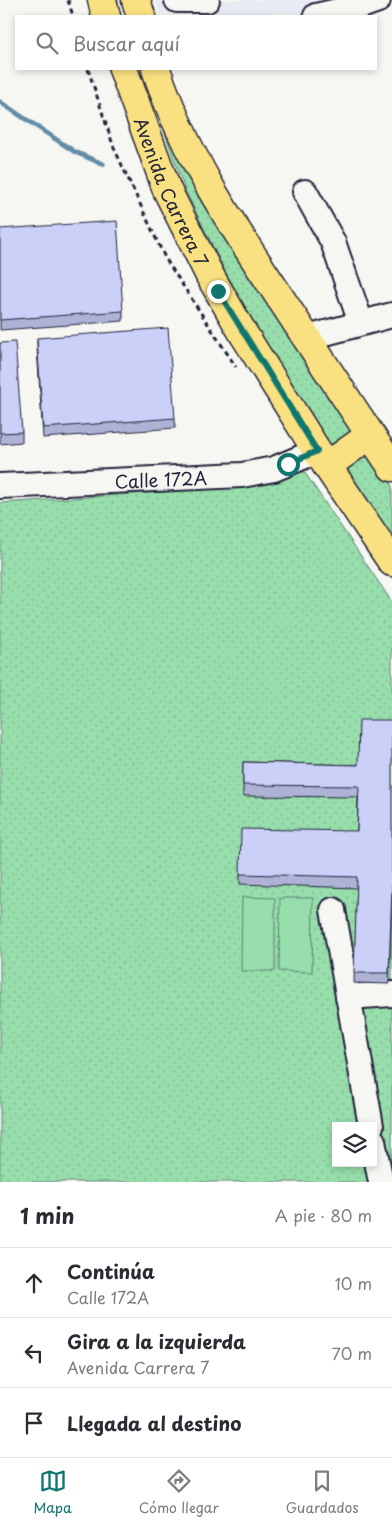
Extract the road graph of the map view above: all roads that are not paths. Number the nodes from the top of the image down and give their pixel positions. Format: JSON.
{"nodes":[{"id":1,"x":102,"y":0,"type":"edge"},
{"id":2,"x":136,"y":0,"type":"edge"},
{"id":3,"x":177,"y":0,"type":"edge"},
{"id":4,"x":206,"y":0,"type":"edge"},
{"id":5,"x":378,"y":0,"type":"edge"},
{"id":6,"x":106,"y":15,"type":"edge"},
{"id":7,"x":141,"y":15,"type":"edge"},
{"id":8,"x":211,"y":15,"type":"edge"},
{"id":9,"x":320,"y":15,"type":"edge"},
{"id":10,"x":124,"y":70,"type":"edge"},
{"id":11,"x":156,"y":70,"type":"edge"},
{"id":12,"x":305,"y":192,"type":"dead end"},
{"id":13,"x":392,"y":315,"type":"edge"},
{"id":14,"x":361,"y":323,"type":"junction"},
{"id":15,"x":307,"y":338,"type":"junction"},
{"id":16,"x":381,"y":436,"type":"edge"},
{"id":17,"x":322,"y":459,"type":"junction"},
{"id":18,"x":392,"y":467,"type":"edge"},
{"id":19,"x":0,"y":486,"type":"edge"},
{"id":20,"x":392,"y":562,"type":"edge"},
{"id":21,"x":332,"y":910,"type":"dead end"},
{"id":22,"x":392,"y":994,"type":"edge"},
{"id":23,"x":348,"y":997,"type":"junction"},
{"id":24,"x":370,"y":1122,"type":"edge"},
{"id":25,"x":377,"y":1162,"type":"edge"},
{"id":26,"x":381,"y":1182,"type":"edge"}],
"edges":[{"from":1,"to":6,"type":"main road"},
{"from":2,"to":7,"type":"main road"},
{"from":3,"to":4,"type":"street"},
{"from":4,"to":8,"type":"street"},
{"from":5,"to":9,"type":"street"},
{"from":10,"to":17,"type":"main road","name":"Avenida Carrera 7"},
{"from":11,"to":15,"type":"main road","name":"Avenida Carrera 7"},
{"from":12,"to":14,"type":"street"},
{"from":13,"to":14,"type":"street"},
{"from":14,"to":15,"type":"street"},
{"from":15,"to":16,"type":"main road","name":"Avenida Carrera 7"},
{"from":16,"to":17,"type":"main road"},
{"from":16,"to":18,"type":"main road","name":"Avenida Carrera 7"},
{"from":17,"to":19,"type":"street","name":"Calle 172A"},
{"from":17,"to":20,"type":"main road","name":"Avenida Carrera 7"},
{"from":21,"to":23,"type":"street"},
{"from":22,"to":23,"type":"street"},
{"from":23,"to":24,"type":"street"},
{"from":25,"to":26,"type":"street"}]}
